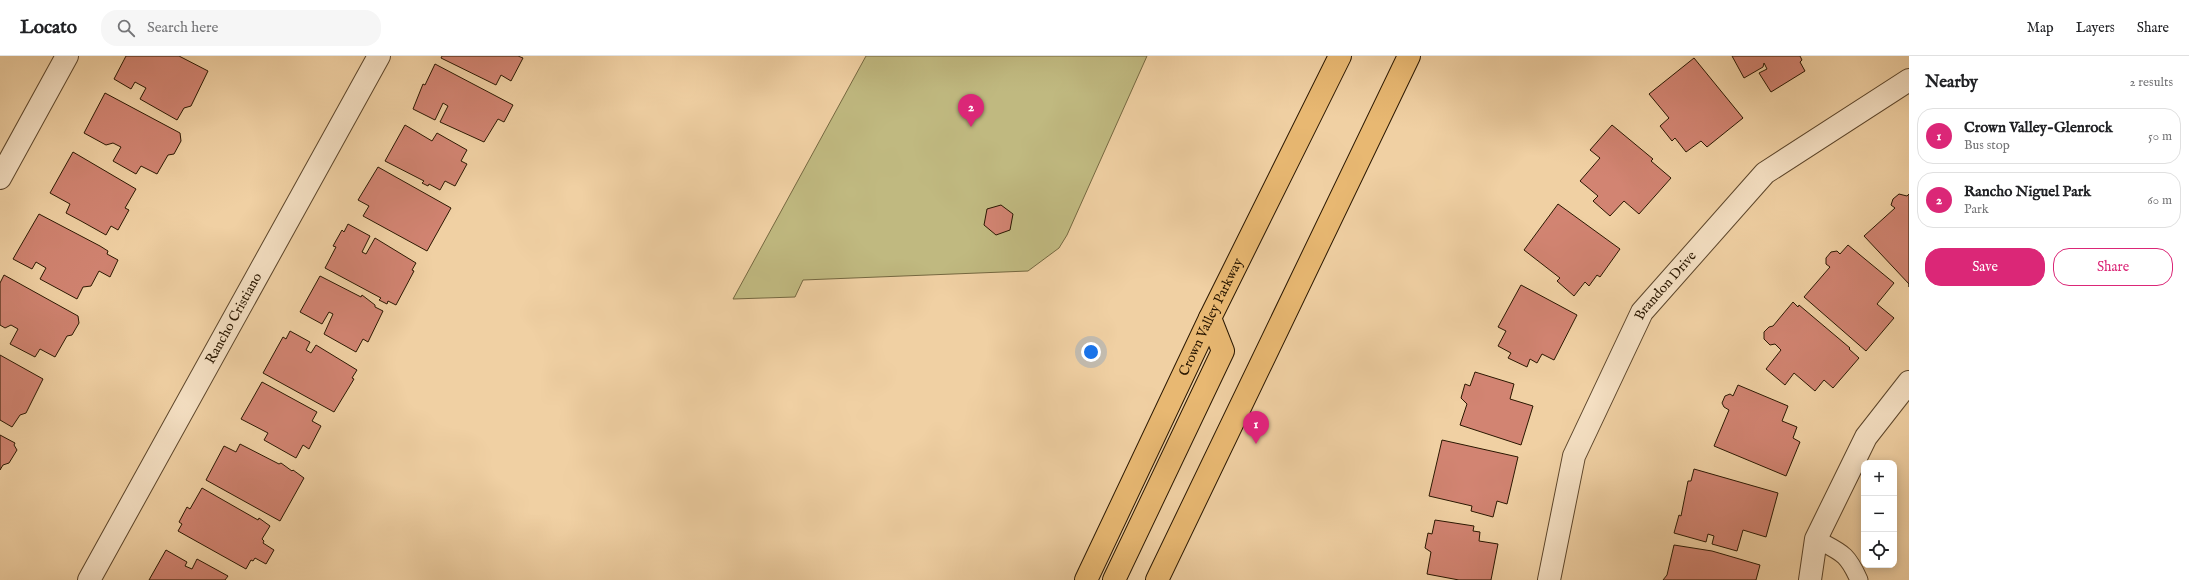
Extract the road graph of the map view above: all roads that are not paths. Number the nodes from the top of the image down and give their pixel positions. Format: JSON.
{"nodes":[{"id":1,"x":67,"y":56,"type":"edge"},
{"id":2,"x":379,"y":56,"type":"edge"},
{"id":3,"x":1340,"y":56,"type":"edge"},
{"id":4,"x":1409,"y":56,"type":"edge"},
{"id":5,"x":1909,"y":80,"type":"edge"},
{"id":6,"x":0,"y":178,"type":"edge"},
{"id":7,"x":1210,"y":318,"type":"junction"},
{"id":8,"x":1909,"y":382,"type":"edge"},
{"id":9,"x":1816,"y":540,"type":"junction"},
{"id":10,"x":89,"y":580,"type":"edge"},
{"id":11,"x":1086,"y":580,"type":"edge"},
{"id":12,"x":1114,"y":580,"type":"edge"},
{"id":13,"x":1156,"y":580,"type":"edge"},
{"id":14,"x":1549,"y":580,"type":"edge"},
{"id":15,"x":1810,"y":580,"type":"edge"},
{"id":16,"x":1859,"y":580,"type":"edge"}],
"edges":[{"from":1,"to":6,"type":"street"},
{"from":2,"to":10,"type":"street","name":"Rancho Cristiano"},
{"from":3,"to":7,"type":"main road","name":"Crown Valley Parkway"},
{"from":4,"to":13,"type":"main road"},
{"from":5,"to":14,"type":"street","name":"Brandon Drive"},
{"from":7,"to":11,"type":"main road","name":"Crown Valley Parkway"},
{"from":7,"to":12,"type":"main road"},
{"from":8,"to":9,"type":"street"},
{"from":9,"to":15,"type":"street"},
{"from":9,"to":16,"type":"lane"}]}
